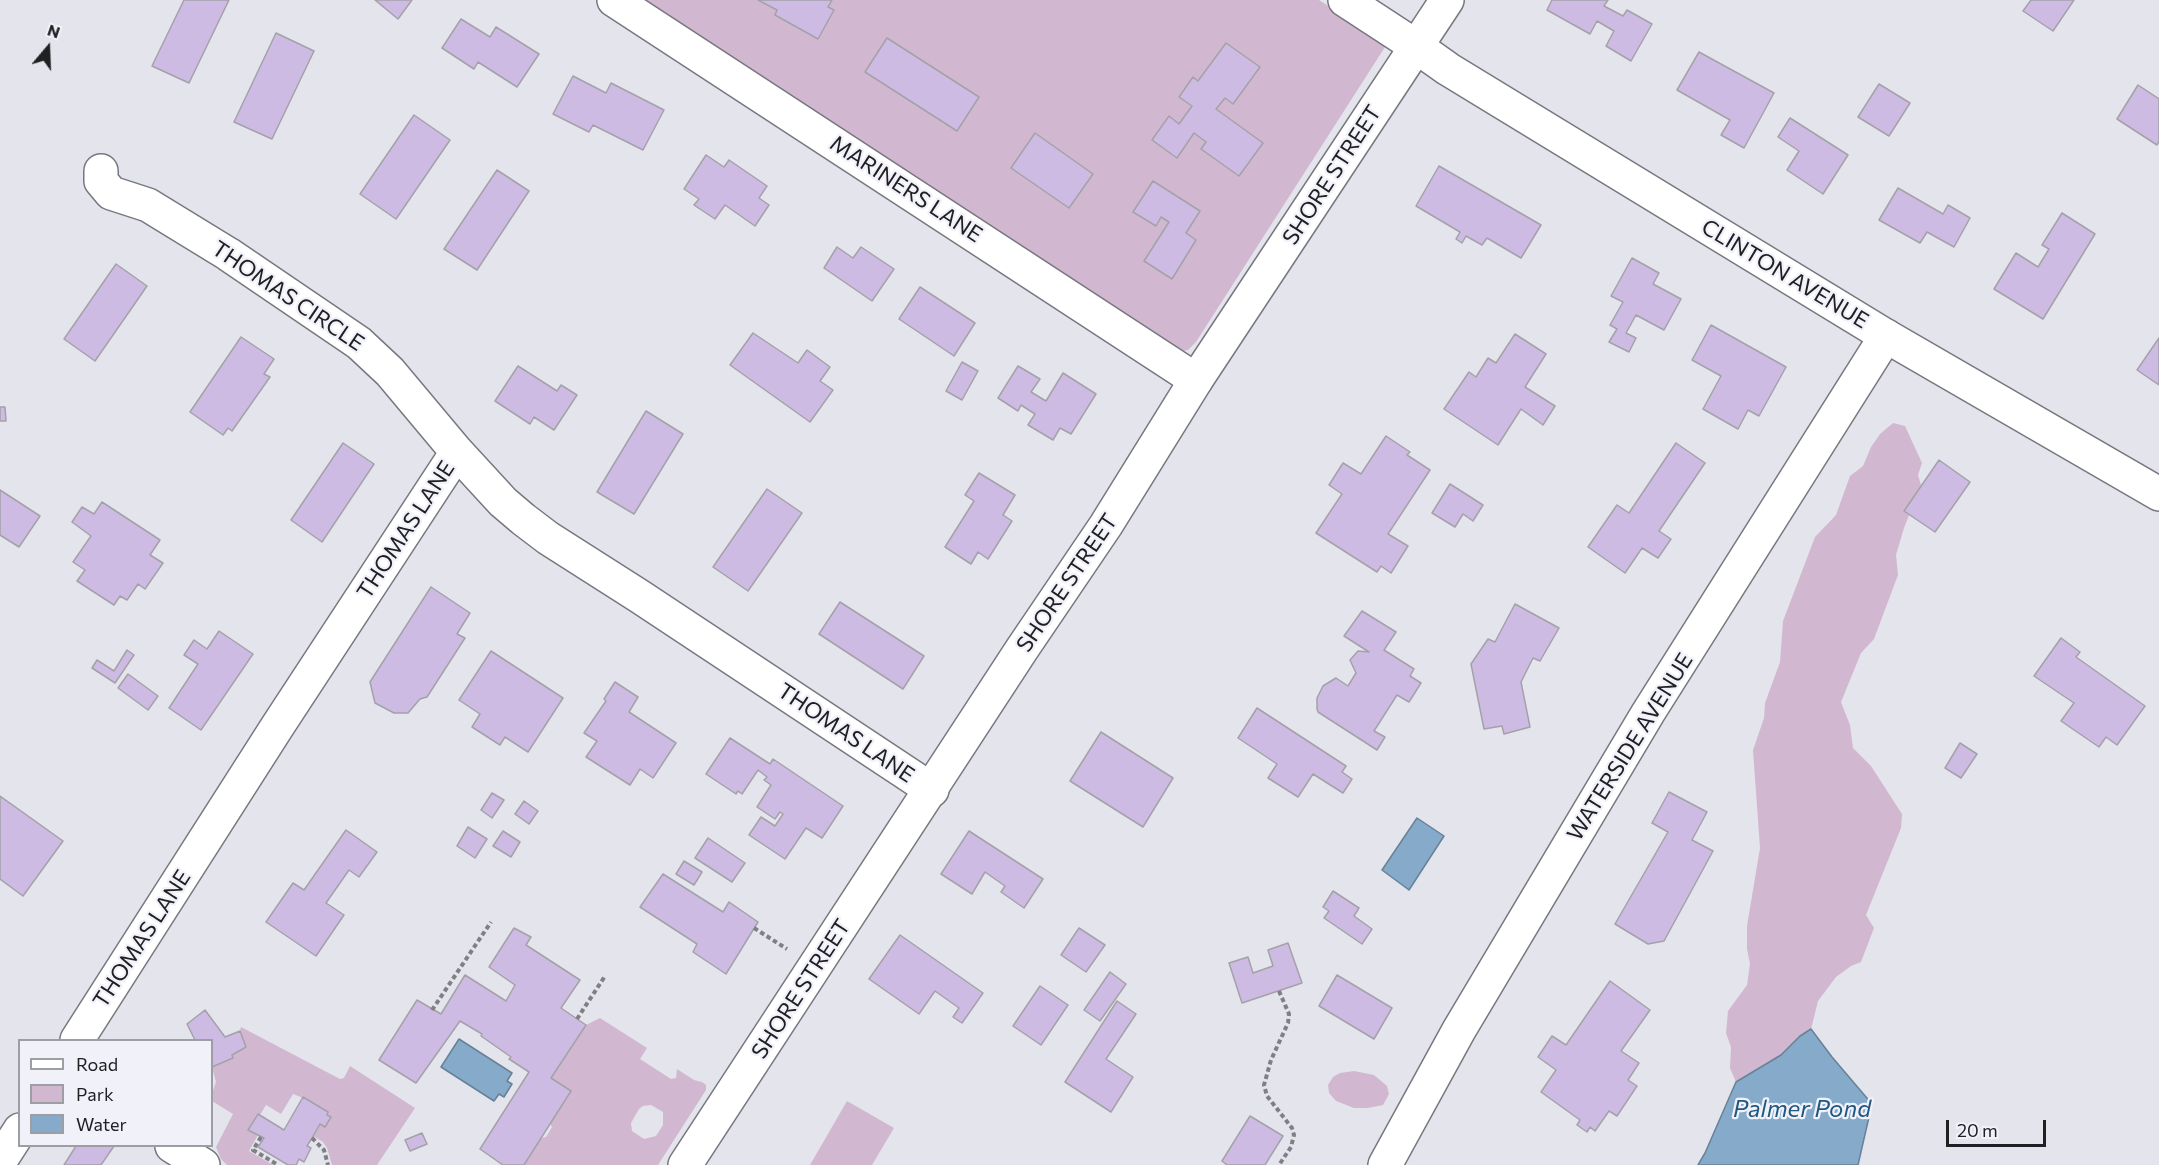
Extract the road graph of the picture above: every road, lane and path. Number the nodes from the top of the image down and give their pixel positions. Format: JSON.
{"nodes":[{"id":1,"x":614,"y":0,"type":"edge"},
{"id":2,"x":1345,"y":0,"type":"edge"},
{"id":3,"x":1447,"y":0,"type":"edge"},
{"id":4,"x":1417,"y":47,"type":"junction"},
{"id":5,"x":100,"y":171,"type":"dead end"},
{"id":6,"x":1886,"y":336,"type":"junction"},
{"id":7,"x":1196,"y":380,"type":"junction"},
{"id":8,"x":457,"y":452,"type":"junction"},
{"id":9,"x":2159,"y":494,"type":"edge"},
{"id":10,"x":932,"y":790,"type":"junction"},
{"id":11,"x":491,"y":922,"type":"dead end"},
{"id":12,"x":754,"y":927,"type":"dead end"},
{"id":13,"x":789,"y":950,"type":"dead end"},
{"id":14,"x":605,"y":976,"type":"dead end"},
{"id":15,"x":1279,"y":991,"type":"dead end"},
{"id":16,"x":432,"y":1010,"type":"dead end"},
{"id":17,"x":577,"y":1019,"type":"dead end"},
{"id":18,"x":78,"y":1039,"type":"edge"},
{"id":19,"x":18,"y":1133,"type":"edge"},
{"id":20,"x":261,"y":1137,"type":"dead end"},
{"id":21,"x":312,"y":1138,"type":"dead end"},
{"id":22,"x":174,"y":1147,"type":"edge"},
{"id":23,"x":0,"y":1161,"type":"edge"},
{"id":24,"x":203,"y":1165,"type":"edge"},
{"id":25,"x":278,"y":1165,"type":"edge"},
{"id":26,"x":328,"y":1165,"type":"edge"},
{"id":27,"x":685,"y":1165,"type":"edge"},
{"id":28,"x":1279,"y":1165,"type":"edge"},
{"id":29,"x":1385,"y":1165,"type":"edge"}],
"edges":[{"from":1,"to":7,"type":"street","name":"MARINERS LANE"},
{"from":2,"to":4,"type":"street"},
{"from":3,"to":4,"type":"street","name":"SHORE STREET"},
{"from":4,"to":6,"type":"street","name":"CLINTON AVENUE"},
{"from":4,"to":7,"type":"street","name":"SHORE STREET"},
{"from":5,"to":8,"type":"street","name":"THOMAS CIRCLE"},
{"from":6,"to":9,"type":"street","name":"CLINTON AVENUE"},
{"from":6,"to":29,"type":"street","name":"WATERSIDE AVENUE"},
{"from":7,"to":10,"type":"street","name":"SHORE STREET"},
{"from":8,"to":10,"type":"street","name":"THOMAS LANE"},
{"from":8,"to":18,"type":"street","name":"THOMAS LANE"},
{"from":10,"to":27,"type":"street","name":"SHORE STREET"},
{"from":11,"to":16,"type":"path"},
{"from":12,"to":13,"type":"path"},
{"from":14,"to":17,"type":"path"},
{"from":15,"to":28,"type":"path"},
{"from":19,"to":23,"type":"street"},
{"from":20,"to":25,"type":"path"},
{"from":21,"to":26,"type":"path"},
{"from":22,"to":24,"type":"street"}]}
